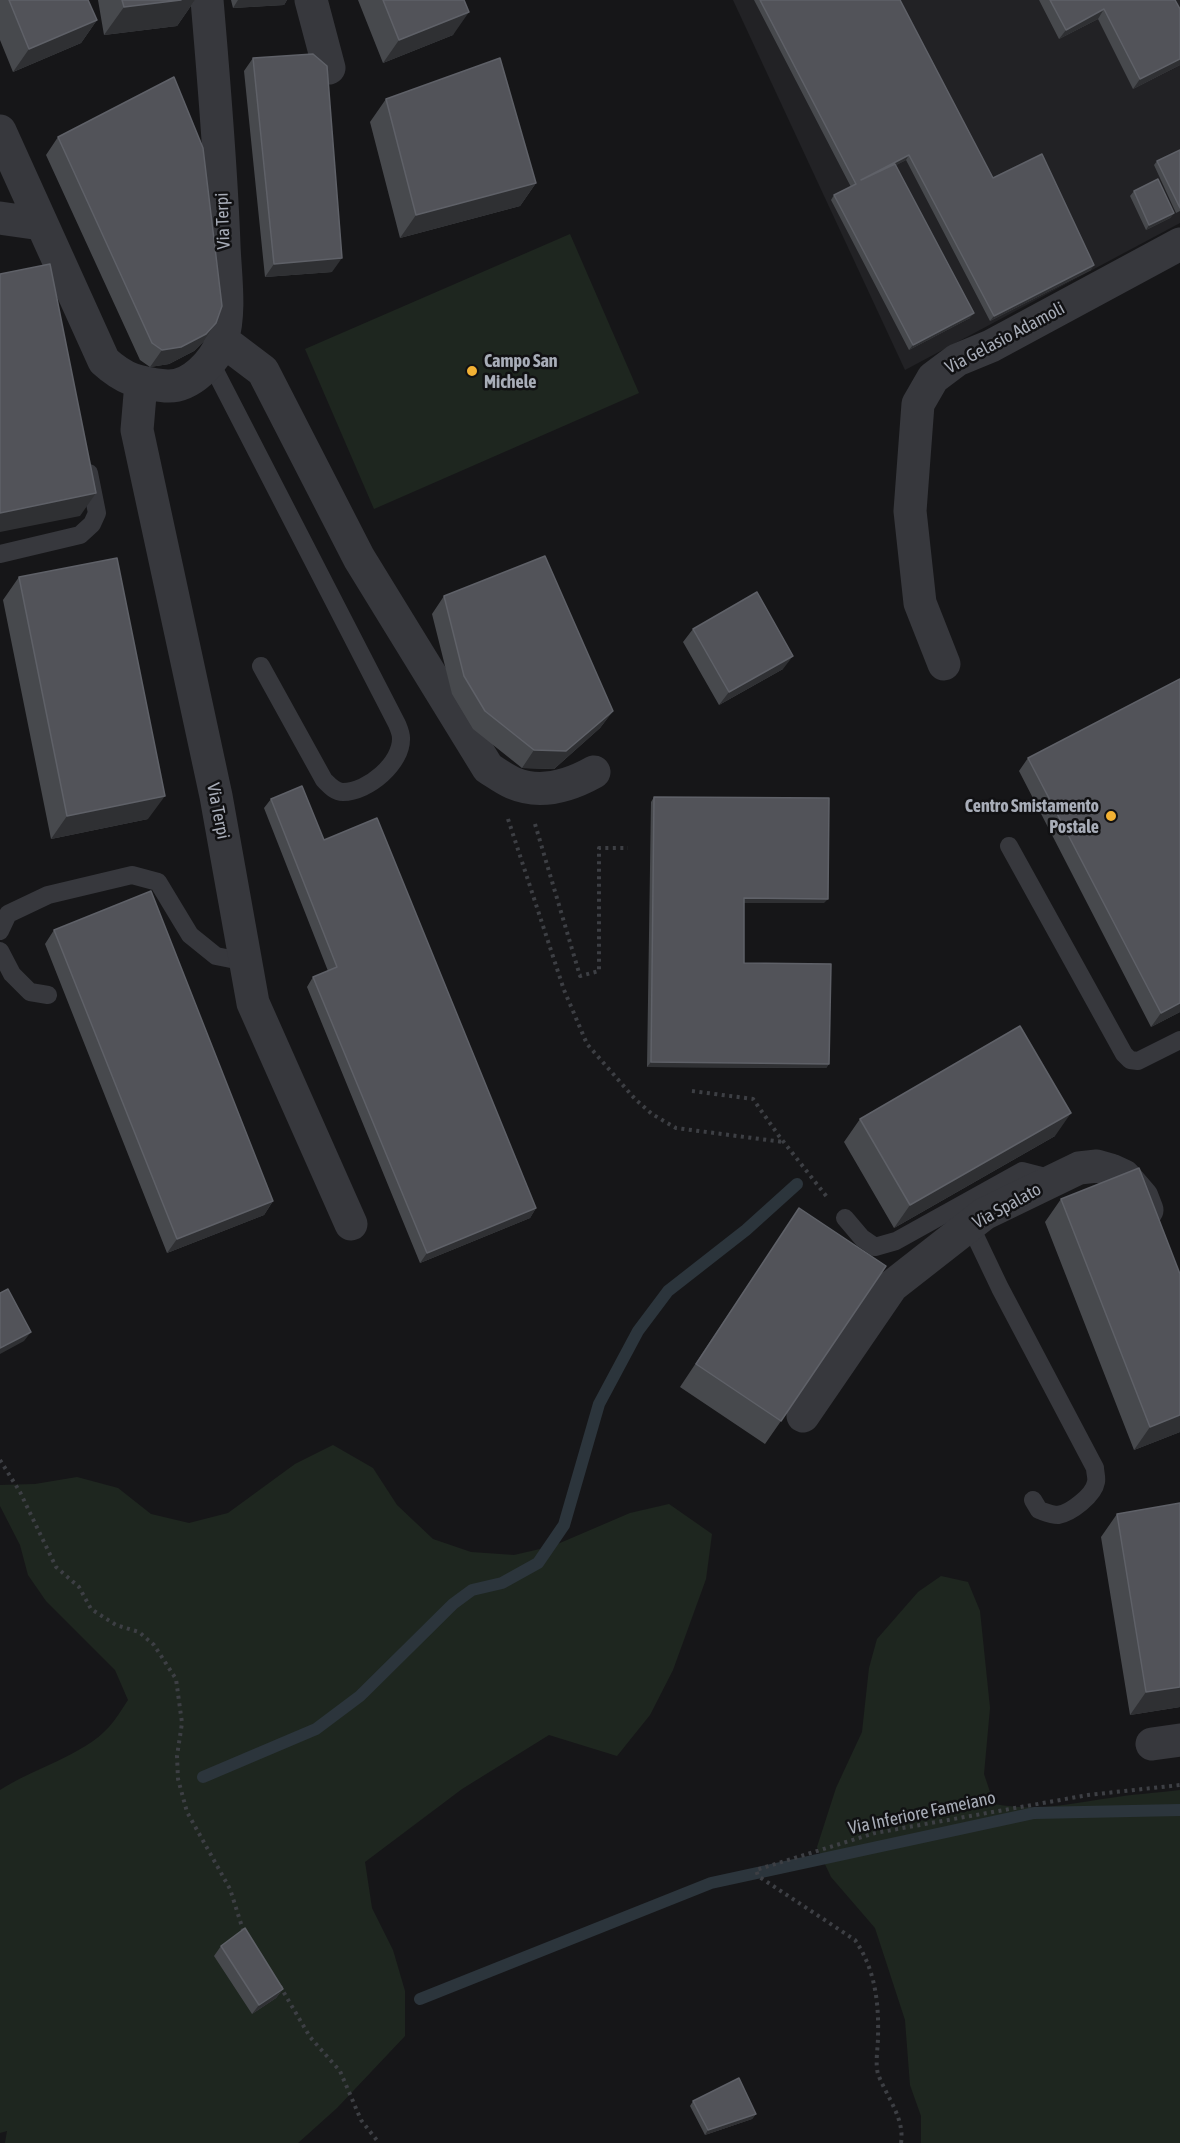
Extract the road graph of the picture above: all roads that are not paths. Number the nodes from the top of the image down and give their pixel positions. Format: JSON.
{"nodes":[{"id":1,"x":207,"y":0,"type":"edge"},
{"id":2,"x":311,"y":0,"type":"edge"},
{"id":3,"x":329,"y":68,"type":"edge"},
{"id":4,"x":0,"y":130,"type":"edge"},
{"id":5,"x":0,"y":218,"type":"edge"},
{"id":6,"x":41,"y":224,"type":"junction"},
{"id":7,"x":1180,"y":244,"type":"edge"},
{"id":8,"x":216,"y":350,"type":"junction"},
{"id":9,"x":141,"y":384,"type":"junction"},
{"id":10,"x":85,"y":455,"type":"edge"},
{"id":11,"x":0,"y":554,"type":"edge"},
{"id":12,"x":944,"y":664,"type":"dead end"},
{"id":13,"x":261,"y":666,"type":"dead end"},
{"id":14,"x":594,"y":772,"type":"dead end"},
{"id":15,"x":1009,"y":846,"type":"dead end"},
{"id":16,"x":0,"y":932,"type":"edge"},
{"id":17,"x":0,"y":951,"type":"edge"},
{"id":18,"x":246,"y":962,"type":"junction"},
{"id":19,"x":48,"y":995,"type":"dead end"},
{"id":20,"x":1180,"y":1040,"type":"edge"},
{"id":21,"x":1055,"y":1180,"type":"junction"},
{"id":22,"x":845,"y":1218,"type":"road end"},
{"id":23,"x":351,"y":1224,"type":"dead end"},
{"id":24,"x":970,"y":1225,"type":"junction"},
{"id":25,"x":1159,"y":1241,"type":"edge"},
{"id":26,"x":803,"y":1416,"type":"edge"},
{"id":27,"x":1033,"y":1500,"type":"dead end"}],
"edges":[{"from":1,"to":8,"type":"street","name":"Via Terpi"},
{"from":2,"to":3,"type":"street"},
{"from":4,"to":6,"type":"street"},
{"from":5,"to":6,"type":"street"},
{"from":6,"to":9,"type":"street"},
{"from":7,"to":12,"type":"street","name":"Via Gelasio Adamoli"},
{"from":8,"to":9,"type":"street"},
{"from":8,"to":13,"type":"lane"},
{"from":8,"to":14,"type":"street"},
{"from":9,"to":18,"type":"street","name":"Via Terpi"},
{"from":10,"to":11,"type":"lane"},
{"from":15,"to":20,"type":"lane"},
{"from":16,"to":18,"type":"lane"},
{"from":17,"to":19,"type":"lane"},
{"from":18,"to":23,"type":"street","name":"Via Terpi"},
{"from":21,"to":22,"type":"lane"},
{"from":21,"to":24,"type":"street","name":"Via Spalato"},
{"from":21,"to":25,"type":"street","name":"Via Spalato"},
{"from":24,"to":26,"type":"street","name":"Via Spalato"},
{"from":24,"to":27,"type":"lane"}]}
